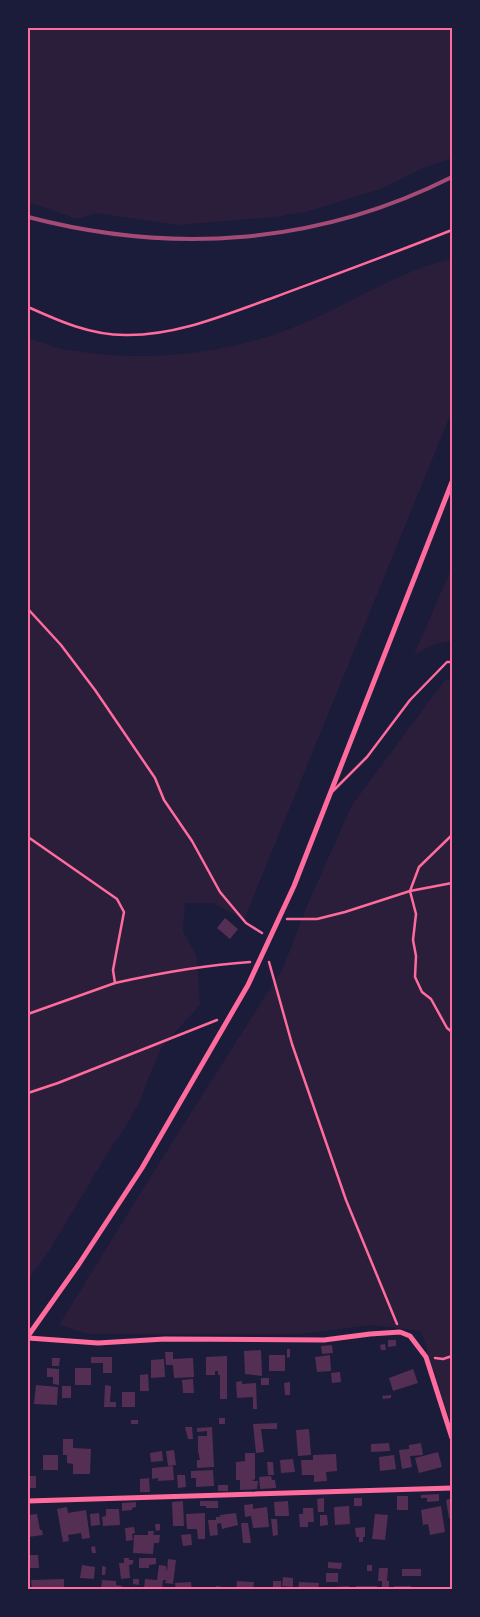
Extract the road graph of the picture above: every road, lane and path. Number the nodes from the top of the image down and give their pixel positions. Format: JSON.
{"nodes":[{"id":1,"x":452,"y":230,"type":"edge"},
{"id":2,"x":28,"y":308,"type":"edge"},
{"id":3,"x":452,"y":482,"type":"edge"},
{"id":4,"x":28,"y":609,"type":"edge"},
{"id":5,"x":452,"y":662,"type":"edge"},
{"id":6,"x":332,"y":792,"type":"junction"},
{"id":7,"x":452,"y":835,"type":"edge"},
{"id":8,"x":28,"y":837,"type":"edge"},
{"id":9,"x":452,"y":883,"type":"edge"},
{"id":10,"x":410,"y":891,"type":"junction"},
{"id":11,"x":278,"y":919,"type":"junction"},
{"id":12,"x":269,"y":938,"type":"junction"},
{"id":13,"x":265,"y":948,"type":"junction"},
{"id":14,"x":258,"y":962,"type":"junction"},
{"id":15,"x":115,"y":982,"type":"junction"},
{"id":16,"x":28,"y":1014,"type":"edge"},
{"id":17,"x":230,"y":1015,"type":"junction"},
{"id":18,"x":452,"y":1032,"type":"edge"},
{"id":19,"x":28,"y":1093,"type":"edge"},
{"id":20,"x":400,"y":1332,"type":"junction"},
{"id":21,"x":28,"y":1337,"type":"edge"},
{"id":22,"x":452,"y":1356,"type":"edge"},
{"id":23,"x":426,"y":1357,"type":"junction"},
{"id":24,"x":452,"y":1438,"type":"edge"},
{"id":25,"x":452,"y":1488,"type":"edge"},
{"id":26,"x":28,"y":1501,"type":"edge"}],
"edges":[{"from":1,"to":2,"type":"lane"},
{"from":3,"to":6,"type":"street"},
{"from":4,"to":12,"type":"path"},
{"from":5,"to":6,"type":"lane"},
{"from":6,"to":11,"type":"street"},
{"from":7,"to":10,"type":"path"},
{"from":8,"to":15,"type":"path"},
{"from":9,"to":10,"type":"path"},
{"from":10,"to":11,"type":"path"},
{"from":10,"to":18,"type":"path"},
{"from":11,"to":12,"type":"street"},
{"from":12,"to":13,"type":"street"},
{"from":13,"to":14,"type":"street"},
{"from":13,"to":20,"type":"path"},
{"from":14,"to":15,"type":"path"},
{"from":14,"to":17,"type":"street"},
{"from":15,"to":16,"type":"path"},
{"from":17,"to":19,"type":"path"},
{"from":17,"to":21,"type":"street"},
{"from":20,"to":21,"type":"street"},
{"from":20,"to":23,"type":"street"},
{"from":22,"to":23,"type":"path"},
{"from":23,"to":24,"type":"street"},
{"from":25,"to":26,"type":"street"}]}
